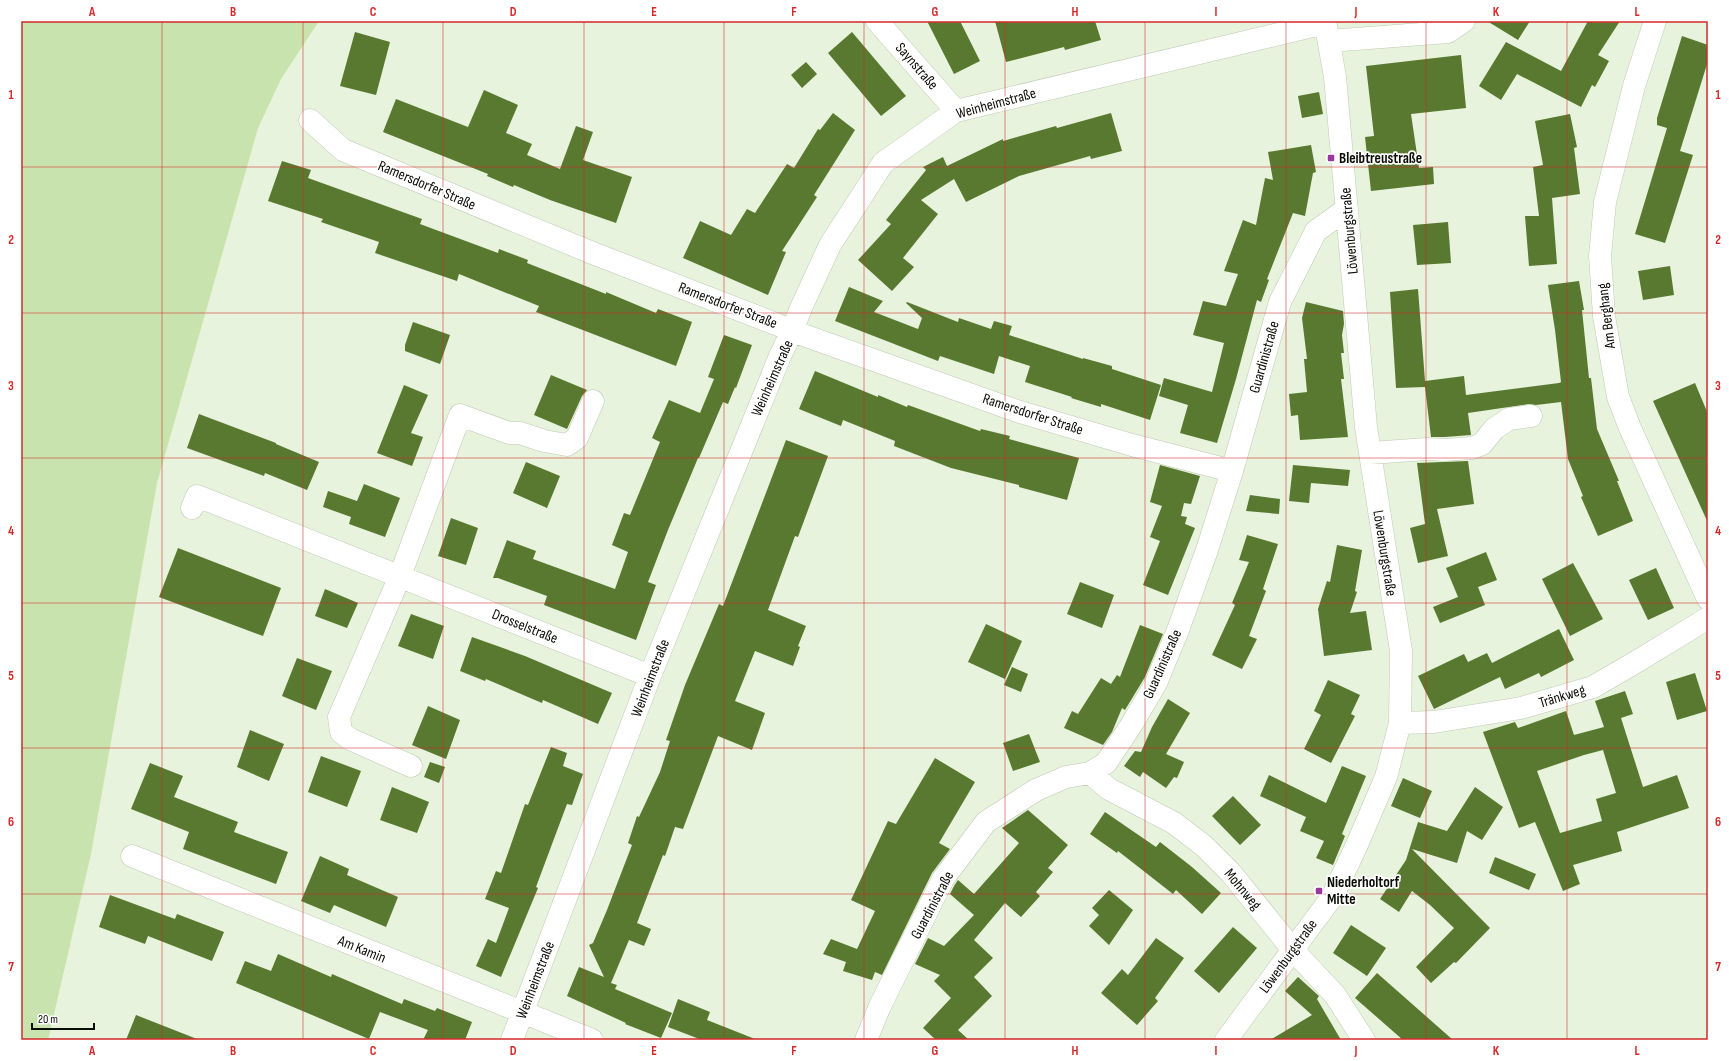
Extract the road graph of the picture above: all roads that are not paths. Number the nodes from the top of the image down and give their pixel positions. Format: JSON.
{"nodes":[{"id":1,"x":877,"y":21,"type":"edge"},
{"id":2,"x":1464,"y":21,"type":"edge"},
{"id":3,"x":1655,"y":21,"type":"edge"},
{"id":4,"x":1326,"y":28,"type":"edge"},
{"id":5,"x":956,"y":111,"type":"junction"},
{"id":6,"x":310,"y":120,"type":"dead end"},
{"id":7,"x":1347,"y":209,"type":"junction"},
{"id":8,"x":792,"y":332,"type":"junction"},
{"id":9,"x":593,"y":401,"type":"dead end"},
{"id":10,"x":1531,"y":416,"type":"dead end"},
{"id":11,"x":1370,"y":452,"type":"junction"},
{"id":12,"x":1232,"y":472,"type":"junction"},
{"id":13,"x":192,"y":508,"type":"dead end"},
{"id":14,"x":400,"y":576,"type":"junction"},
{"id":15,"x":1708,"y":599,"type":"edge"},
{"id":16,"x":1708,"y":618,"type":"edge"},
{"id":17,"x":650,"y":676,"type":"junction"},
{"id":18,"x":1400,"y":723,"type":"junction"},
{"id":19,"x":411,"y":766,"type":"dead end"},
{"id":20,"x":1090,"y":773,"type":"junction"},
{"id":21,"x":132,"y":856,"type":"dead end"},
{"id":22,"x":1294,"y":950,"type":"junction"},
{"id":23,"x":523,"y":1014,"type":"junction"},
{"id":24,"x":512,"y":1040,"type":"edge"},
{"id":25,"x":592,"y":1040,"type":"edge"},
{"id":26,"x":866,"y":1040,"type":"edge"},
{"id":27,"x":1226,"y":1040,"type":"edge"},
{"id":28,"x":1364,"y":1040,"type":"edge"}],
"edges":[{"from":1,"to":5,"type":"street","name":"Saynstraße"},
{"from":2,"to":4,"type":"street"},
{"from":3,"to":15,"type":"street","name":"Am Berghang"},
{"from":4,"to":5,"type":"street","name":"Weinheimstraße"},
{"from":4,"to":7,"type":"street","name":"Löwenburgstraße"},
{"from":5,"to":8,"type":"street","name":"Weinheimstraße"},
{"from":6,"to":8,"type":"street","name":"Ramersdorfer Straße"},
{"from":7,"to":11,"type":"street","name":"Löwenburgstraße"},
{"from":7,"to":12,"type":"street","name":"Guardinistraße"},
{"from":8,"to":12,"type":"street","name":"Ramersdorfer Straße"},
{"from":8,"to":17,"type":"street","name":"Weinheimstraße"},
{"from":9,"to":14,"type":"street"},
{"from":10,"to":11,"type":"street"},
{"from":11,"to":18,"type":"street","name":"Löwenburgstraße"},
{"from":12,"to":20,"type":"street","name":"Guardinistraße"},
{"from":13,"to":14,"type":"street","name":"Drosselstraße"},
{"from":14,"to":17,"type":"street","name":"Drosselstraße"},
{"from":14,"to":19,"type":"street"},
{"from":16,"to":18,"type":"street","name":"Tränkweg"},
{"from":17,"to":23,"type":"street","name":"Weinheimstraße"},
{"from":18,"to":22,"type":"street","name":"Löwenburgstraße"},
{"from":20,"to":22,"type":"street","name":"Mohnweg"},
{"from":20,"to":26,"type":"street","name":"Guardinistraße"},
{"from":21,"to":23,"type":"street","name":"Am Kamin"},
{"from":22,"to":27,"type":"street","name":"Löwenburgstraße"},
{"from":22,"to":28,"type":"street","name":"Mohnweg"},
{"from":23,"to":24,"type":"street","name":"Weinheimstraße"},
{"from":23,"to":25,"type":"street","name":"Am Kamin"}]}
